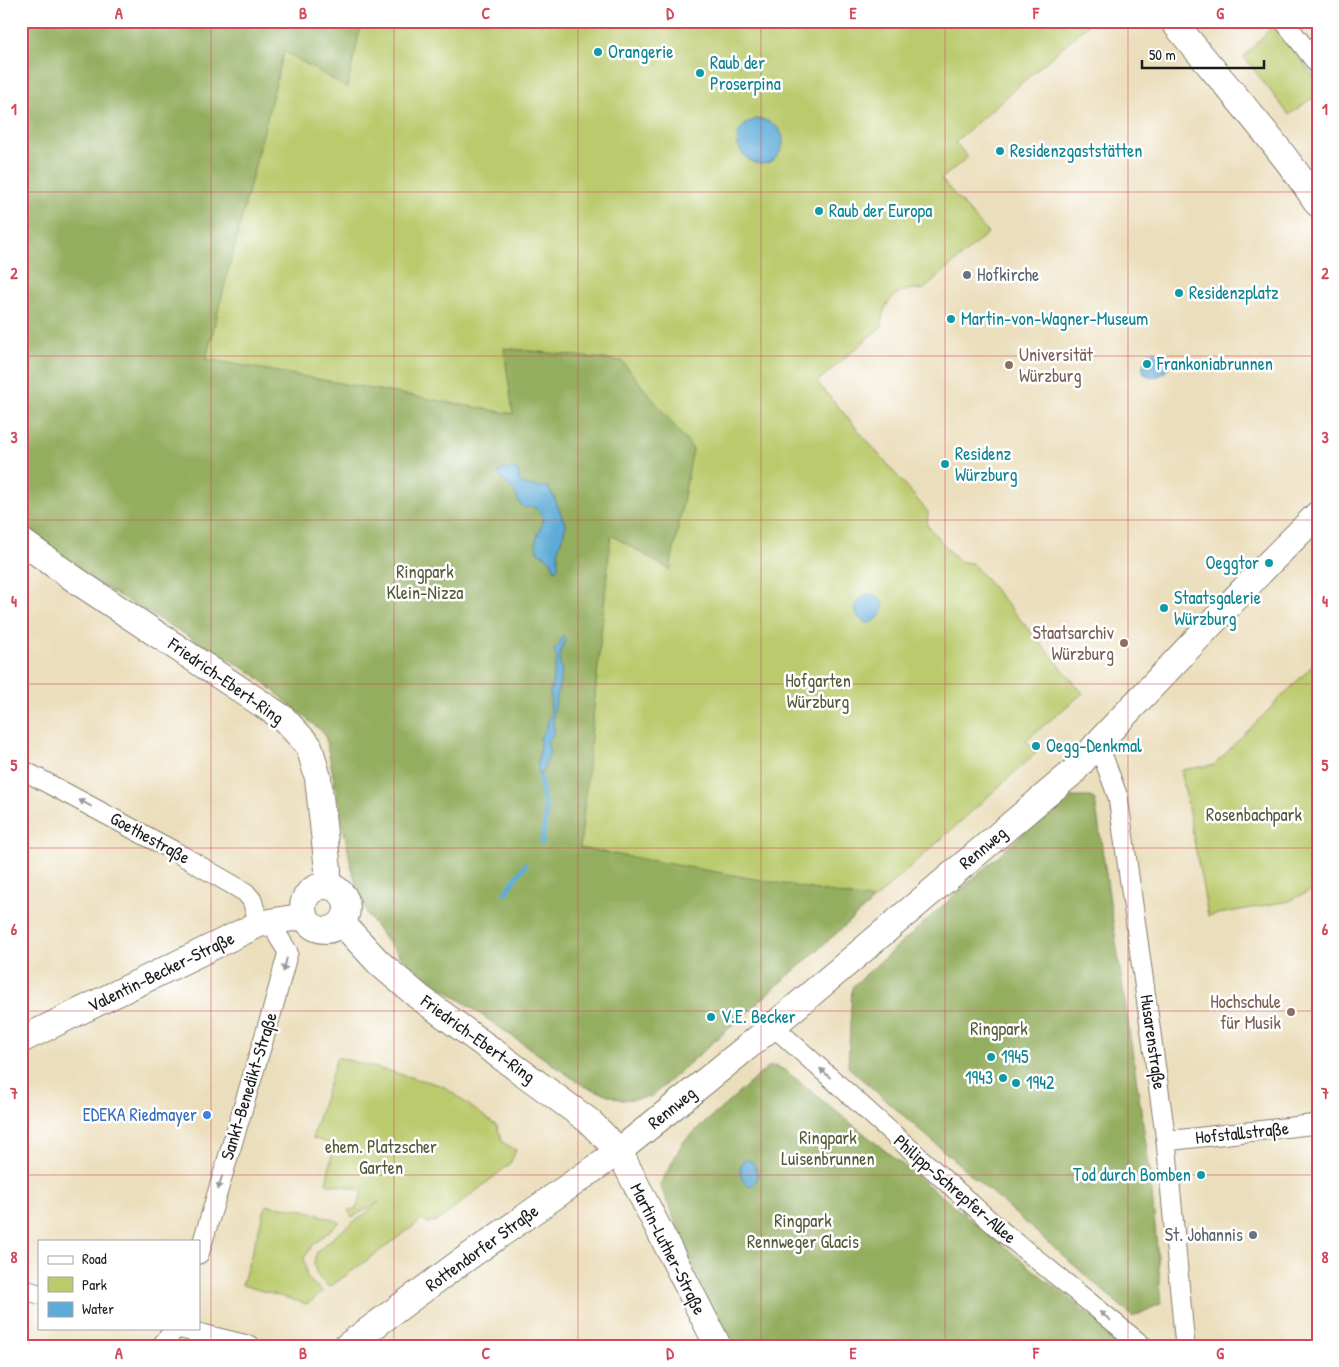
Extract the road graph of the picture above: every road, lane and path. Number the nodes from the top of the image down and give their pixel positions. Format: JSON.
{"nodes":[{"id":1,"x":1173,"y":21,"type":"edge"},
{"id":2,"x":1284,"y":21,"type":"edge"},
{"id":3,"x":1318,"y":65,"type":"edge"},
{"id":4,"x":1318,"y":204,"type":"edge"},
{"id":5,"x":1318,"y":514,"type":"edge"},
{"id":6,"x":21,"y":541,"type":"edge"},
{"id":7,"x":1098,"y":743,"type":"junction"},
{"id":8,"x":21,"y":769,"type":"edge"},
{"id":9,"x":327,"y":886,"type":"junction"},
{"id":10,"x":304,"y":916,"type":"junction"},
{"id":11,"x":268,"y":922,"type":"junction"},
{"id":12,"x":342,"y":923,"type":"junction"},
{"id":13,"x":773,"y":1026,"type":"junction"},
{"id":14,"x":21,"y":1040,"type":"edge"},
{"id":15,"x":1318,"y":1124,"type":"edge"},
{"id":16,"x":1166,"y":1141,"type":"junction"},
{"id":17,"x":619,"y":1151,"type":"junction"},
{"id":18,"x":200,"y":1251,"type":"edge"},
{"id":19,"x":21,"y":1289,"type":"edge"},
{"id":20,"x":38,"y":1294,"type":"edge"},
{"id":21,"x":175,"y":1330,"type":"edge"},
{"id":22,"x":185,"y":1330,"type":"edge"},
{"id":23,"x":160,"y":1346,"type":"edge"},
{"id":24,"x":251,"y":1346,"type":"edge"},
{"id":25,"x":347,"y":1346,"type":"edge"},
{"id":26,"x":718,"y":1346,"type":"edge"},
{"id":27,"x":1143,"y":1346,"type":"edge"},
{"id":28,"x":1185,"y":1346,"type":"edge"}],
"edges":[{"from":1,"to":4,"type":"street"},
{"from":2,"to":3,"type":"street"},
{"from":5,"to":7,"type":"street","name":"Rennweg"},
{"from":6,"to":9,"type":"street","name":"Friedrich-Ebert-Ring"},
{"from":7,"to":13,"type":"street","name":"Rennweg"},
{"from":7,"to":16,"type":"street","name":"Husarenstraße"},
{"from":11,"to":8,"type":"street","name":"Goethestraße","one_way":true},
{"from":9,"to":10,"type":"street"},
{"from":9,"to":12,"type":"street"},
{"from":10,"to":11,"type":"street","name":"Valentin-Becker-Straße"},
{"from":10,"to":12,"type":"street"},
{"from":11,"to":14,"type":"street","name":"Valentin-Becker-Straße"},
{"from":11,"to":18,"type":"street","name":"Sankt-Benedikt-Straße","one_way":true},
{"from":12,"to":17,"type":"street","name":"Friedrich-Ebert-Ring"},
{"from":13,"to":17,"type":"street","name":"Rennweg"},
{"from":27,"to":13,"type":"street","name":"Philipp-Schrepfer-Allee","one_way":true},
{"from":15,"to":16,"type":"street","name":"Hofstallstraße"},
{"from":16,"to":28,"type":"street","name":"Husarenstraße"},
{"from":17,"to":25,"type":"street","name":"Rottendorfer Straße"},
{"from":17,"to":26,"type":"street","name":"Martin-Luther-Straße"},
{"from":19,"to":20,"type":"street"},
{"from":21,"to":23,"type":"street"},
{"from":22,"to":24,"type":"street"}]}
